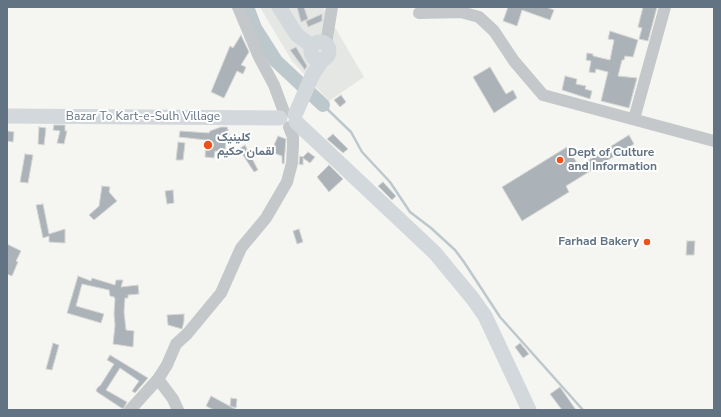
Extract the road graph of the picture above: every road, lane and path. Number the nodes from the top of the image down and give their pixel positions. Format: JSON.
{"nodes":[{"id":1,"x":238,"y":7,"type":"edge"},
{"id":2,"x":279,"y":7,"type":"edge"},
{"id":3,"x":332,"y":7,"type":"edge"},
{"id":4,"x":665,"y":7,"type":"edge"},
{"id":5,"x":419,"y":14,"type":"dead end"},
{"id":6,"x":319,"y":52,"type":"junction"},
{"id":7,"x":292,"y":113,"type":"junction"},
{"id":8,"x":7,"y":116,"type":"edge"},
{"id":9,"x":634,"y":119,"type":"junction"},
{"id":10,"x":714,"y":141,"type":"edge"},
{"id":11,"x":158,"y":380,"type":"junction"},
{"id":12,"x":130,"y":410,"type":"edge"},
{"id":13,"x":178,"y":410,"type":"edge"},
{"id":14,"x":530,"y":410,"type":"edge"}],
"edges":[{"from":1,"to":7,"type":"street"},
{"from":2,"to":6,"type":"main road"},
{"from":3,"to":6,"type":"street"},
{"from":4,"to":9,"type":"street"},
{"from":5,"to":9,"type":"street"},
{"from":6,"to":7,"type":"main road"},
{"from":7,"to":8,"type":"main road","name":"Bazar To Kart-e-Sulh Village"},
{"from":7,"to":11,"type":"street"},
{"from":7,"to":14,"type":"main road"},
{"from":9,"to":10,"type":"street"},
{"from":11,"to":12,"type":"street"},
{"from":11,"to":13,"type":"street"}]}
